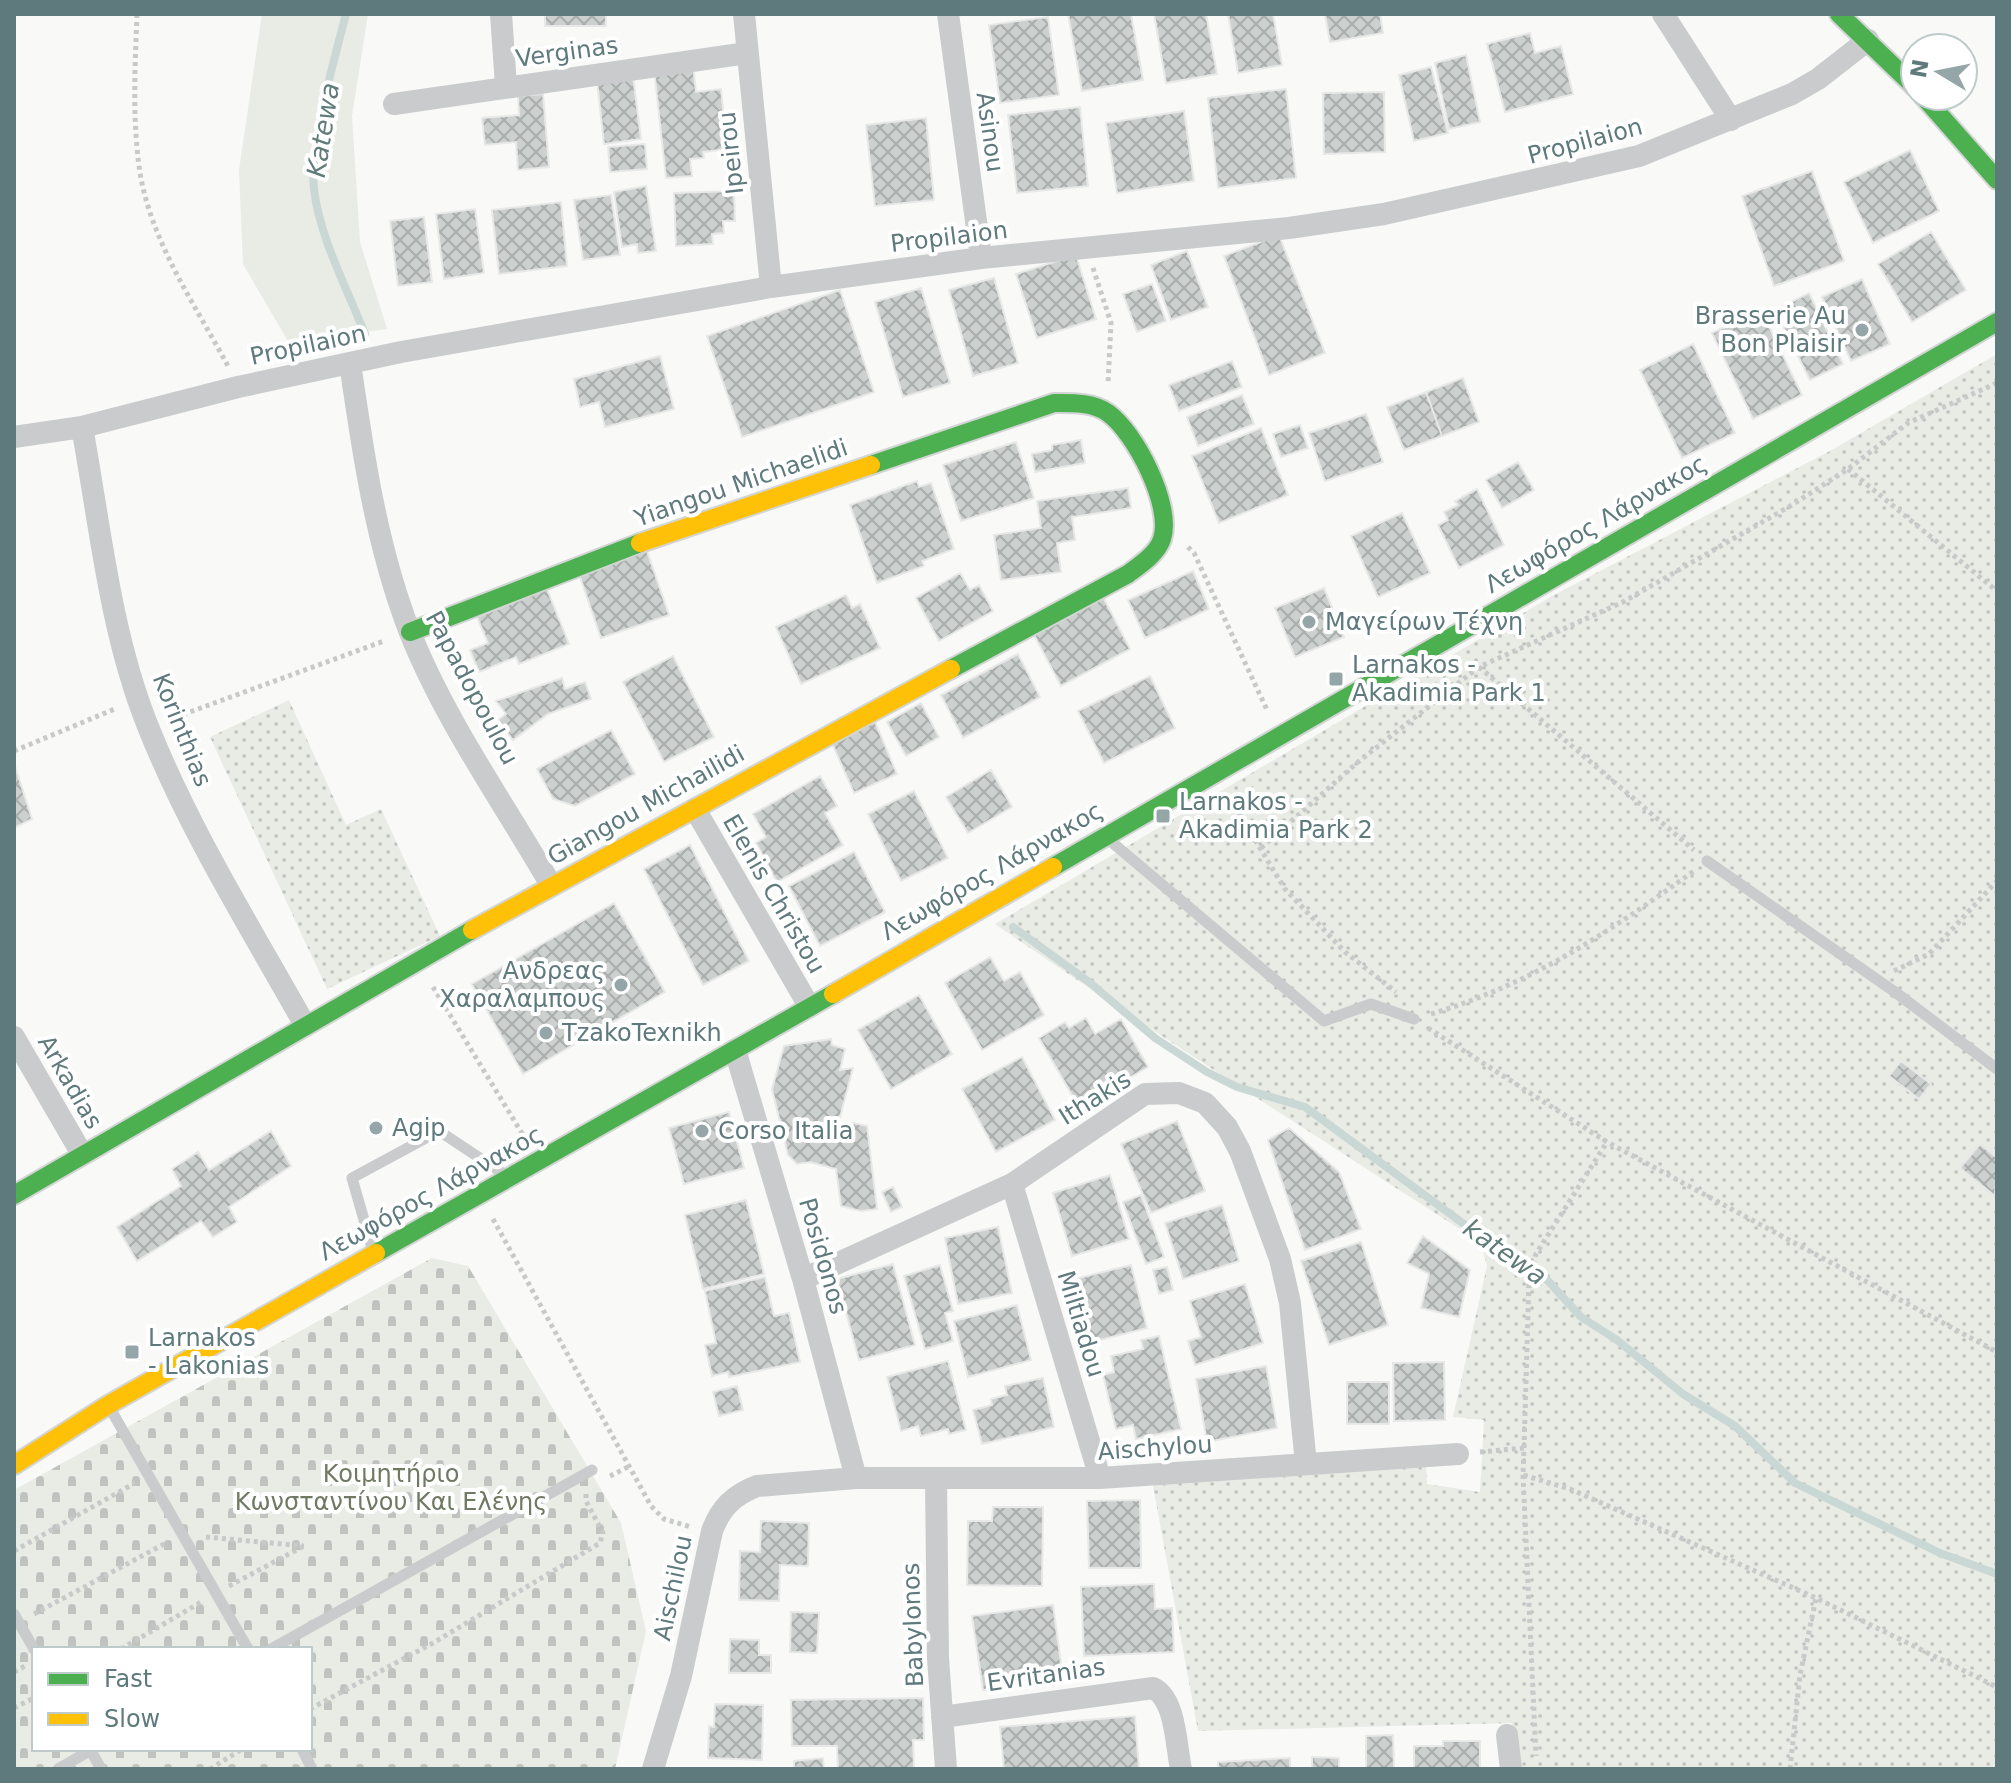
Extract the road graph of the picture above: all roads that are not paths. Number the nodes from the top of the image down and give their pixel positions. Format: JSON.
{"nodes":[{"id":1,"x":501,"y":14,"type":"edge"},
{"id":2,"x":744,"y":14,"type":"edge"},
{"id":3,"x":948,"y":14,"type":"edge"},
{"id":4,"x":1663,"y":14,"type":"edge"},
{"id":5,"x":1839,"y":14,"type":"edge"},
{"id":6,"x":1868,"y":40,"type":"junction"},
{"id":7,"x":747,"y":53,"type":"junction"},
{"id":8,"x":1899,"y":71,"type":"edge"},
{"id":9,"x":506,"y":86,"type":"junction"},
{"id":10,"x":394,"y":104,"type":"dead end"},
{"id":11,"x":1937,"y":112,"type":"edge"},
{"id":12,"x":1731,"y":120,"type":"junction"},
{"id":13,"x":1997,"y":180,"type":"edge"},
{"id":14,"x":981,"y":258,"type":"junction"},
{"id":15,"x":771,"y":287,"type":"junction"},
{"id":16,"x":1997,"y":322,"type":"edge"},
{"id":17,"x":350,"y":363,"type":"junction"},
{"id":18,"x":1100,"y":410,"type":"joint"},
{"id":19,"x":82,"y":427,"type":"junction"},
{"id":20,"x":14,"y":437,"type":"edge"},
{"id":21,"x":410,"y":632,"type":"junction"},
{"id":22,"x":695,"y":809,"type":"junction"},
{"id":23,"x":1103,"y":835,"type":"junction"},
{"id":24,"x":1707,"y":861,"type":"road end"},
{"id":25,"x":551,"y":885,"type":"junction"},
{"id":26,"x":809,"y":1006,"type":"junction"},
{"id":27,"x":1414,"y":1019,"type":"road end"},
{"id":28,"x":305,"y":1025,"type":"junction"},
{"id":29,"x":14,"y":1037,"type":"edge"},
{"id":30,"x":735,"y":1050,"type":"junction"},
{"id":31,"x":1997,"y":1069,"type":"edge"},
{"id":32,"x":82,"y":1154,"type":"junction"},
{"id":33,"x":509,"y":1177,"type":"junction"},
{"id":34,"x":1012,"y":1184,"type":"junction"},
{"id":35,"x":14,"y":1195,"type":"edge"},
{"id":36,"x":374,"y":1253,"type":"junction"},
{"id":37,"x":803,"y":1279,"type":"junction"},
{"id":38,"x":108,"y":1405,"type":"junction"},
{"id":39,"x":1458,"y":1454,"type":"road end"},
{"id":40,"x":1306,"y":1464,"type":"junction"},
{"id":41,"x":14,"y":1465,"type":"edge"},
{"id":42,"x":592,"y":1470,"type":"dead end"},
{"id":43,"x":856,"y":1478,"type":"junction"},
{"id":44,"x":1100,"y":1478,"type":"junction"},
{"id":45,"x":936,"y":1480,"type":"junction"},
{"id":46,"x":16,"y":1618,"type":"edge"},
{"id":47,"x":33,"y":1647,"type":"edge"},
{"id":48,"x":247,"y":1647,"type":"edge"},
{"id":49,"x":275,"y":1647,"type":"edge"},
{"id":50,"x":942,"y":1717,"type":"junction"},
{"id":51,"x":1507,"y":1735,"type":"dead end"},
{"id":52,"x":88,"y":1751,"type":"edge"},
{"id":53,"x":92,"y":1751,"type":"edge"},
{"id":54,"x":303,"y":1751,"type":"edge"},
{"id":55,"x":58,"y":1769,"type":"edge"},
{"id":56,"x":101,"y":1769,"type":"edge"},
{"id":57,"x":312,"y":1769,"type":"edge"},
{"id":58,"x":653,"y":1769,"type":"edge"},
{"id":59,"x":946,"y":1769,"type":"edge"},
{"id":60,"x":1181,"y":1769,"type":"edge"},
{"id":61,"x":1511,"y":1769,"type":"edge"}],
"edges":[{"from":1,"to":9,"type":"street"},
{"from":2,"to":7,"type":"street","name":"Ipeirou"},
{"from":3,"to":14,"type":"street","name":"Asinou"},
{"from":4,"to":12,"type":"street"},
{"from":5,"to":6,"type":"street"},
{"from":6,"to":8,"type":"street"},
{"from":6,"to":12,"type":"street","name":"Propilaion"},
{"from":7,"to":9,"type":"street","name":"Verginas"},
{"from":7,"to":15,"type":"street","name":"Ipeirou"},
{"from":9,"to":10,"type":"street","name":"Verginas"},
{"from":11,"to":13,"type":"street"},
{"from":12,"to":14,"type":"street","name":"Propilaion"},
{"from":14,"to":15,"type":"street","name":"Propilaion"},
{"from":15,"to":17,"type":"street","name":"Propilaion"},
{"from":16,"to":23,"type":"street","name":"Λεωφόρος Λάρνακος"},
{"from":17,"to":19,"type":"street","name":"Propilaion"},
{"from":17,"to":21,"type":"street","name":"Papadopoulou"},
{"from":18,"to":21,"type":"street","name":"Yiangou Michaelidi"},
{"from":18,"to":22,"type":"street","name":"Giangou Michailidi"},
{"from":19,"to":20,"type":"street","name":"Propilaion"},
{"from":19,"to":28,"type":"street","name":"Korinthias"},
{"from":21,"to":25,"type":"street","name":"Papadopoulou"},
{"from":22,"to":25,"type":"street","name":"Giangou Michailidi"},
{"from":22,"to":26,"type":"street","name":"Elenis Christou"},
{"from":23,"to":26,"type":"street","name":"Λεωφόρος Λάρνακος"},
{"from":23,"to":27,"type":"lane"},
{"from":24,"to":31,"type":"lane"},
{"from":25,"to":28,"type":"street","name":"Giangou Michailidi"},
{"from":26,"to":30,"type":"street","name":"Λεωφόρος Λάρνακος"},
{"from":28,"to":32,"type":"street","name":"Giangou Michailidi"},
{"from":29,"to":32,"type":"street","name":"Arkadias"},
{"from":30,"to":33,"type":"street","name":"Λεωφόρος Λάρνακος"},
{"from":30,"to":37,"type":"street","name":"Posidonos"},
{"from":32,"to":35,"type":"street","name":"Giangou Michailidi"},
{"from":33,"to":36,"type":"street","name":"Λεωφόρος Λάρνακος"},
{"from":33,"to":36,"type":"lane"},
{"from":34,"to":37,"type":"street","name":"Ithakis"},
{"from":34,"to":40,"type":"street","name":"Ithakis"},
{"from":34,"to":44,"type":"street","name":"Miltiadou"},
{"from":36,"to":38,"type":"street","name":"Λεωφόρος Λάρνακος"},
{"from":37,"to":43,"type":"street","name":"Posidonos"},
{"from":38,"to":41,"type":"street","name":"Λεωφόρος Λάρνακος"},
{"from":38,"to":48,"type":"lane"},
{"from":39,"to":40,"type":"street","name":"Aischylou"},
{"from":40,"to":44,"type":"street","name":"Aischylou"},
{"from":42,"to":49,"type":"lane"},
{"from":43,"to":45,"type":"street","name":"Aischylou"},
{"from":43,"to":58,"type":"street","name":"Aischilou"},
{"from":44,"to":45,"type":"street","name":"Aischylou"},
{"from":45,"to":50,"type":"street","name":"Babylonos"},
{"from":46,"to":47,"type":"lane"},
{"from":50,"to":59,"type":"street","name":"Babylonos"},
{"from":50,"to":60,"type":"street","name":"Evritanias"},
{"from":51,"to":61,"type":"street"},
{"from":52,"to":55,"type":"lane"},
{"from":53,"to":56,"type":"lane"},
{"from":54,"to":57,"type":"lane"}]}
